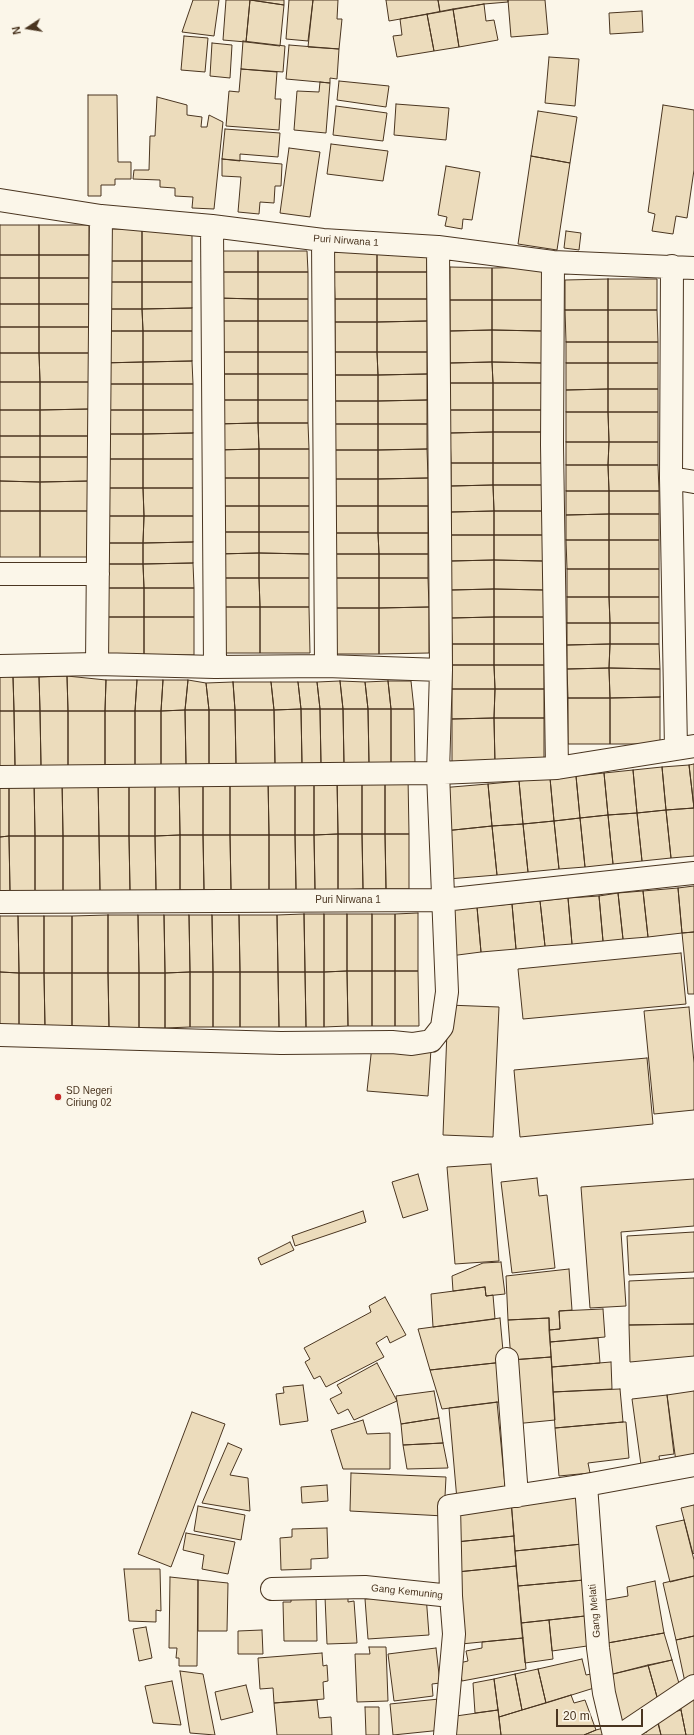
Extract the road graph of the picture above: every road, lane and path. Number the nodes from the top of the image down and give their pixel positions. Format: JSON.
{"nodes":[{"id":1,"x":0,"y":200,"type":"edge"},
{"id":2,"x":101,"y":216,"type":"junction"},
{"id":3,"x":212,"y":226,"type":"junction"},
{"id":4,"x":323,"y":240,"type":"junction"},
{"id":5,"x":438,"y":247,"type":"junction"},
{"id":6,"x":553,"y":262,"type":"junction"},
{"id":7,"x":672,"y":266,"type":"junction"},
{"id":8,"x":694,"y":268,"type":"edge"},
{"id":9,"x":670,"y":478,"type":"junction"},
{"id":10,"x":694,"y":482,"type":"edge"},
{"id":11,"x":0,"y":574,"type":"edge"},
{"id":12,"x":98,"y":574,"type":"junction"},
{"id":13,"x":97,"y":664,"type":"junction"},
{"id":14,"x":0,"y":666,"type":"edge"},
{"id":15,"x":326,"y":666,"type":"junction"},
{"id":16,"x":214,"y":667,"type":"junction"},
{"id":17,"x":441,"y":670,"type":"junction"},
{"id":18,"x":685,"y":748,"type":"edge"},
{"id":19,"x":557,"y":768,"type":"junction"},
{"id":20,"x":438,"y":773,"type":"junction"},
{"id":21,"x":0,"y":777,"type":"edge"},
{"id":22,"x":694,"y":873,"type":"edge"},
{"id":23,"x":443,"y":900,"type":"junction"},
{"id":24,"x":0,"y":902,"type":"edge"},
{"id":25,"x":0,"y":1035,"type":"edge"},
{"id":26,"x":506,"y":1360,"type":"dead end"},
{"id":27,"x":694,"y":1465,"type":"edge"},
{"id":28,"x":586,"y":1486,"type":"junction"},
{"id":29,"x":517,"y":1496,"type":"junction"},
{"id":30,"x":272,"y":1589,"type":"dead end"},
{"id":31,"x":451,"y":1596,"type":"junction"},
{"id":32,"x":694,"y":1686,"type":"edge"},
{"id":33,"x":445,"y":1735,"type":"edge"},
{"id":34,"x":614,"y":1735,"type":"edge"},
{"id":35,"x":621,"y":1735,"type":"edge"}],
"edges":[{"from":1,"to":2,"type":"street","name":"Puri Nirwana 1"},
{"from":2,"to":3,"type":"street","name":"Puri Nirwana 1"},
{"from":2,"to":12,"type":"street"},
{"from":3,"to":4,"type":"street","name":"Puri Nirwana 1"},
{"from":3,"to":16,"type":"street"},
{"from":4,"to":5,"type":"street","name":"Puri Nirwana 1"},
{"from":4,"to":15,"type":"street"},
{"from":5,"to":6,"type":"street","name":"Puri Nirwana 1"},
{"from":5,"to":17,"type":"street"},
{"from":6,"to":7,"type":"street","name":"Puri Nirwana 1"},
{"from":6,"to":19,"type":"street"},
{"from":7,"to":8,"type":"street","name":"Puri Nirwana 1"},
{"from":7,"to":9,"type":"street"},
{"from":9,"to":10,"type":"street"},
{"from":9,"to":18,"type":"street"},
{"from":11,"to":12,"type":"street"},
{"from":12,"to":13,"type":"street"},
{"from":13,"to":14,"type":"street"},
{"from":13,"to":16,"type":"street"},
{"from":15,"to":16,"type":"street"},
{"from":15,"to":17,"type":"street"},
{"from":17,"to":20,"type":"street"},
{"from":18,"to":19,"type":"street"},
{"from":19,"to":20,"type":"street"},
{"from":20,"to":21,"type":"street"},
{"from":20,"to":23,"type":"street"},
{"from":22,"to":23,"type":"street","name":"Puri Nirwana 1"},
{"from":23,"to":24,"type":"street","name":"Puri Nirwana 1"},
{"from":23,"to":25,"type":"street"},
{"from":26,"to":29,"type":"street"},
{"from":27,"to":28,"type":"street"},
{"from":28,"to":29,"type":"street"},
{"from":28,"to":34,"type":"street","name":"Gang Melati"},
{"from":29,"to":31,"type":"street"},
{"from":30,"to":31,"type":"street","name":"Gang Kemuning"},
{"from":31,"to":33,"type":"street","name":"Gang Kemuning"},
{"from":32,"to":35,"type":"street"}]}
